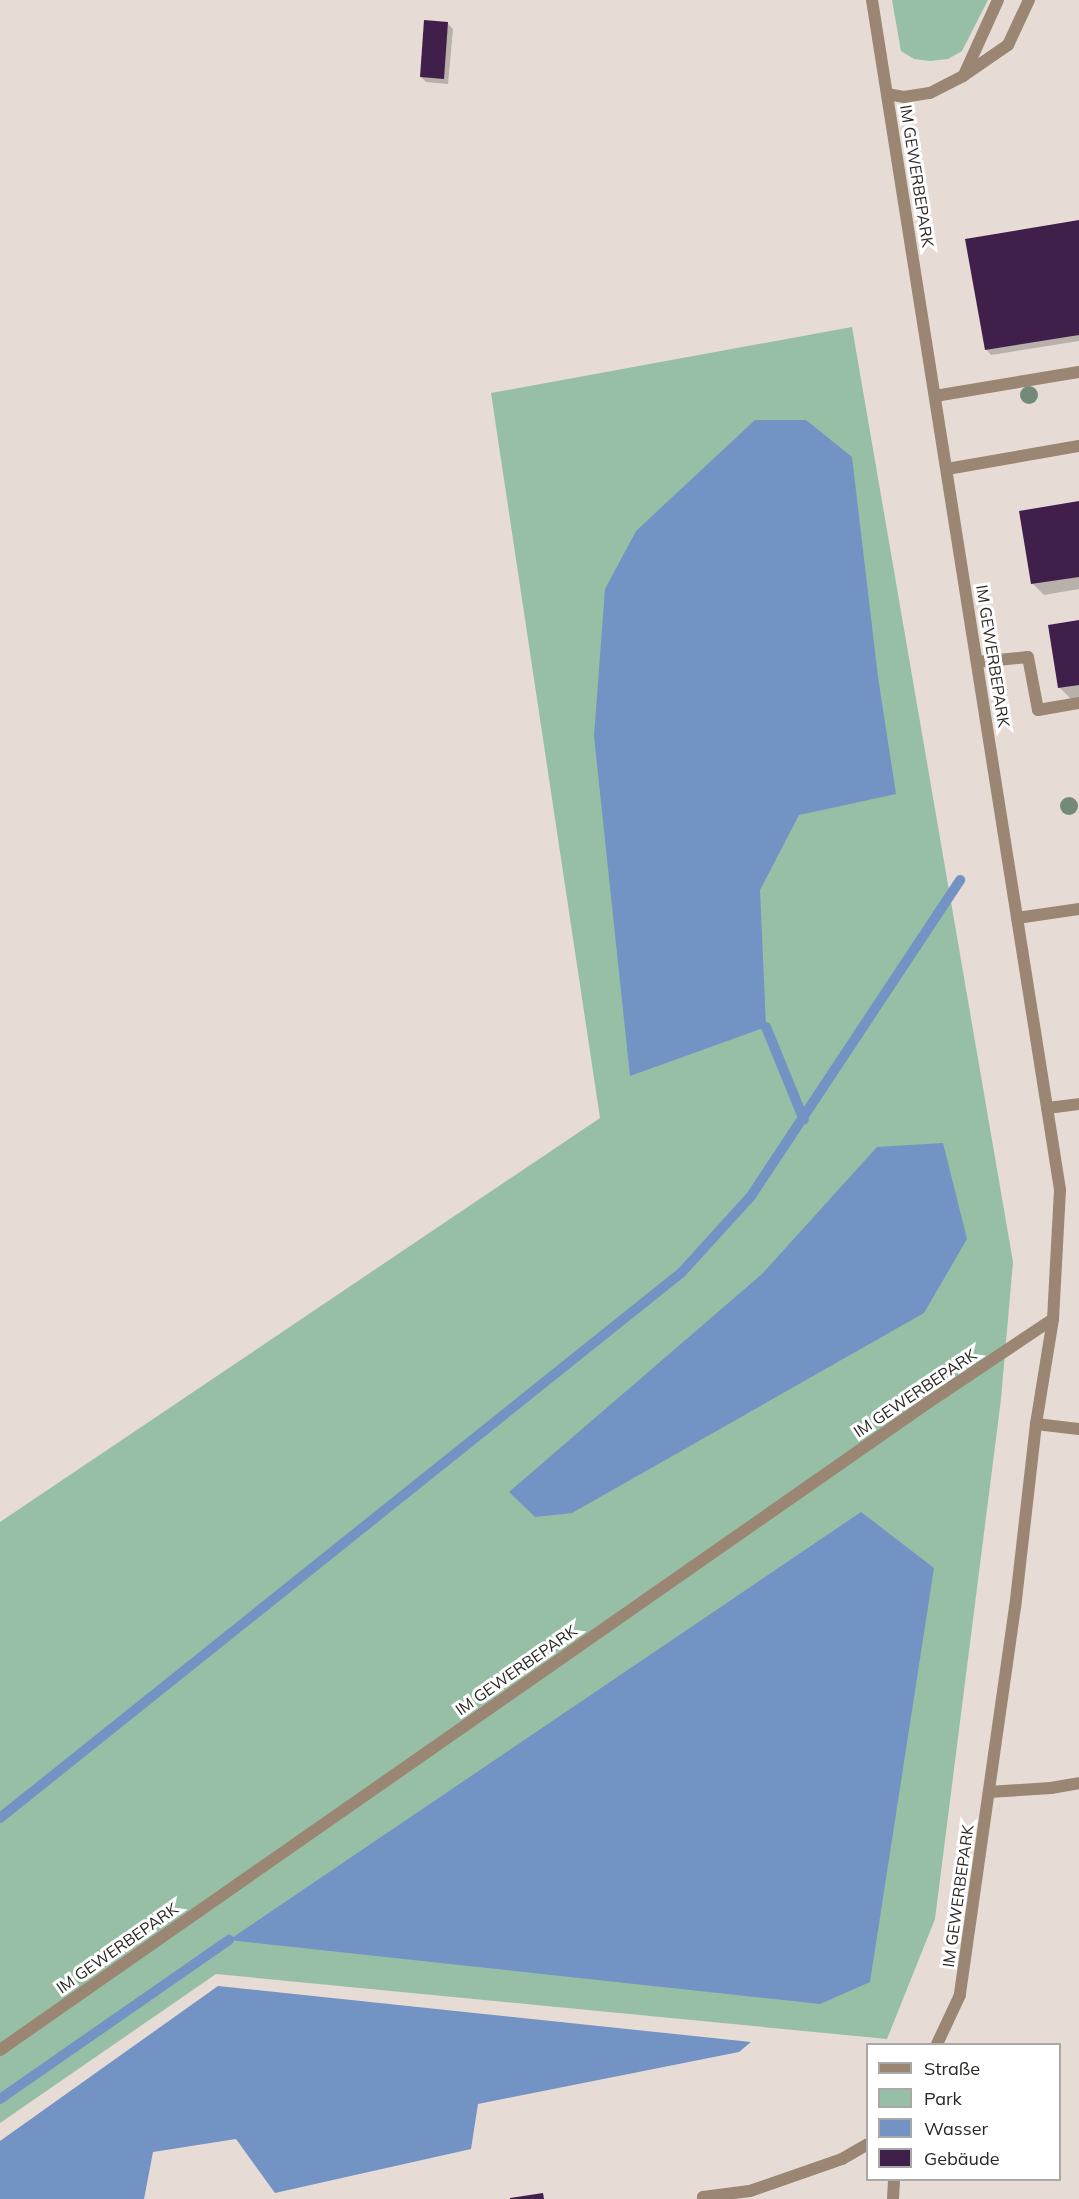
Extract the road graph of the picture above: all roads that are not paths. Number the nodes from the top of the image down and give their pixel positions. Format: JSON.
{"nodes":[{"id":1,"x":872,"y":0,"type":"edge"},
{"id":2,"x":998,"y":0,"type":"edge"},
{"id":3,"x":1029,"y":0,"type":"edge"},
{"id":4,"x":963,"y":76,"type":"junction"},
{"id":5,"x":887,"y":94,"type":"junction"},
{"id":6,"x":1079,"y":372,"type":"edge"},
{"id":7,"x":935,"y":396,"type":"junction"},
{"id":8,"x":1079,"y":446,"type":"edge"},
{"id":9,"x":947,"y":469,"type":"junction"},
{"id":10,"x":977,"y":662,"type":"junction"},
{"id":11,"x":1079,"y":703,"type":"edge"},
{"id":12,"x":1079,"y":909,"type":"edge"},
{"id":13,"x":1017,"y":918,"type":"junction"},
{"id":14,"x":1079,"y":1104,"type":"edge"},
{"id":15,"x":1047,"y":1108,"type":"junction"},
{"id":16,"x":1053,"y":1319,"type":"junction"},
{"id":17,"x":1036,"y":1424,"type":"junction"},
{"id":18,"x":1079,"y":1429,"type":"edge"},
{"id":19,"x":1079,"y":1783,"type":"edge"},
{"id":20,"x":989,"y":1792,"type":"junction"},
{"id":21,"x":937,"y":2043,"type":"edge"},
{"id":22,"x":0,"y":2050,"type":"edge"},
{"id":23,"x":866,"y":2145,"type":"edge"},
{"id":24,"x":894,"y":2181,"type":"edge"},
{"id":25,"x":704,"y":2199,"type":"edge"},
{"id":26,"x":893,"y":2199,"type":"edge"}],
"edges":[{"from":1,"to":5,"type":"street","name":"IM GEWERBEPARK"},
{"from":2,"to":4,"type":"street"},
{"from":3,"to":4,"type":"street"},
{"from":4,"to":5,"type":"street"},
{"from":5,"to":7,"type":"street","name":"IM GEWERBEPARK"},
{"from":6,"to":7,"type":"street"},
{"from":7,"to":9,"type":"street","name":"IM GEWERBEPARK"},
{"from":8,"to":9,"type":"street"},
{"from":9,"to":10,"type":"street","name":"IM GEWERBEPARK"},
{"from":10,"to":11,"type":"street"},
{"from":10,"to":13,"type":"street","name":"IM GEWERBEPARK"},
{"from":12,"to":13,"type":"street"},
{"from":13,"to":15,"type":"street","name":"IM GEWERBEPARK"},
{"from":14,"to":15,"type":"street"},
{"from":15,"to":16,"type":"street","name":"IM GEWERBEPARK"},
{"from":16,"to":17,"type":"street","name":"IM GEWERBEPARK"},
{"from":16,"to":22,"type":"street","name":"IM GEWERBEPARK"},
{"from":17,"to":18,"type":"street"},
{"from":17,"to":20,"type":"street","name":"IM GEWERBEPARK"},
{"from":19,"to":20,"type":"street"},
{"from":20,"to":21,"type":"street","name":"IM GEWERBEPARK"},
{"from":23,"to":25,"type":"street"},
{"from":24,"to":26,"type":"street"}]}
